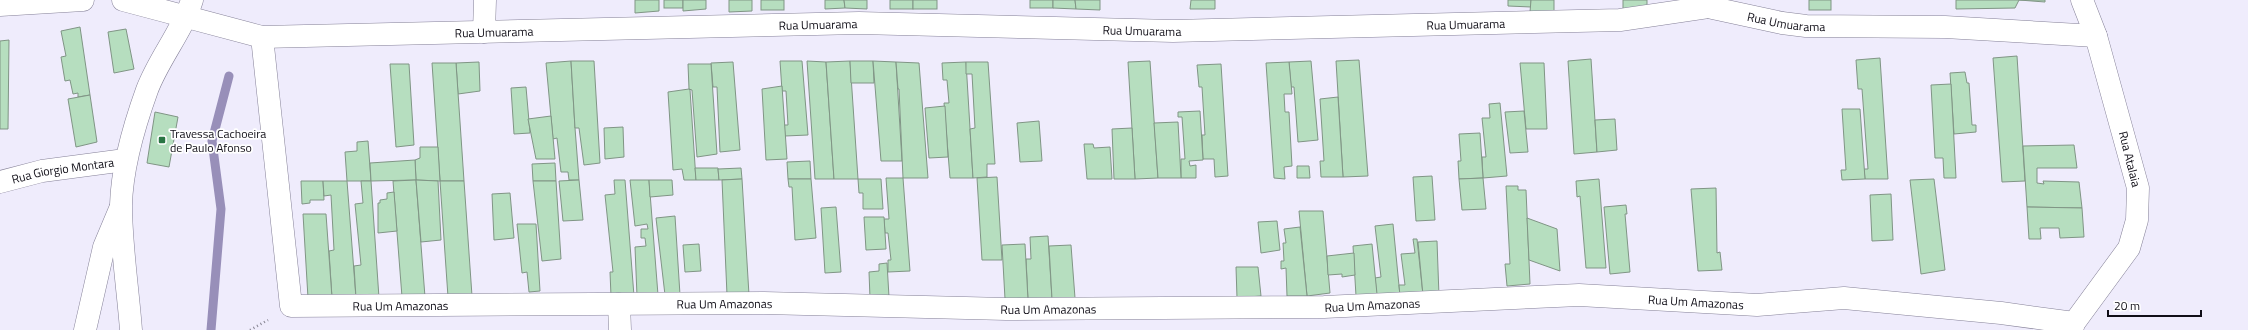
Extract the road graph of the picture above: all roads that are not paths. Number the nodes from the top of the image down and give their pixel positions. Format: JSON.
{"nodes":[{"id":1,"x":83,"y":0,"type":"edge"},
{"id":2,"x":123,"y":0,"type":"edge"},
{"id":3,"x":485,"y":0,"type":"edge"},
{"id":4,"x":2082,"y":0,"type":"edge"},
{"id":5,"x":0,"y":5,"type":"edge"},
{"id":6,"x":189,"y":9,"type":"edge"},
{"id":7,"x":484,"y":32,"type":"junction"},
{"id":8,"x":2096,"y":36,"type":"junction"},
{"id":9,"x":262,"y":37,"type":"junction"},
{"id":10,"x":125,"y":160,"type":"junction"},
{"id":11,"x":0,"y":182,"type":"edge"},
{"id":12,"x":121,"y":205,"type":"junction"},
{"id":13,"x":619,"y":304,"type":"junction"},
{"id":14,"x":2024,"y":323,"type":"edge"},
{"id":15,"x":2073,"y":326,"type":"edge"},
{"id":16,"x":85,"y":330,"type":"edge"},
{"id":17,"x":131,"y":330,"type":"edge"},
{"id":18,"x":620,"y":330,"type":"edge"}],
"edges":[{"from":1,"to":5,"type":"street"},
{"from":2,"to":6,"type":"street","name":"Rua Umuarama"},
{"from":3,"to":7,"type":"street"},
{"from":4,"to":8,"type":"street","name":"Rua Atalaia"},
{"from":6,"to":9,"type":"street","name":"Rua Umuarama"},
{"from":6,"to":10,"type":"street"},
{"from":7,"to":8,"type":"street","name":"Rua Umuarama"},
{"from":7,"to":9,"type":"street","name":"Rua Umuarama"},
{"from":8,"to":15,"type":"street","name":"Rua Atalaia"},
{"from":9,"to":13,"type":"street","name":"Rua Um Amazonas"},
{"from":10,"to":11,"type":"street","name":"Rua Giorgio Montara"},
{"from":10,"to":12,"type":"street"},
{"from":12,"to":16,"type":"street"},
{"from":12,"to":17,"type":"street"},
{"from":13,"to":14,"type":"street","name":"Rua Um Amazonas"},
{"from":13,"to":18,"type":"street"},
{"from":14,"to":15,"type":"street","name":"Rua Um Amazonas"}]}
